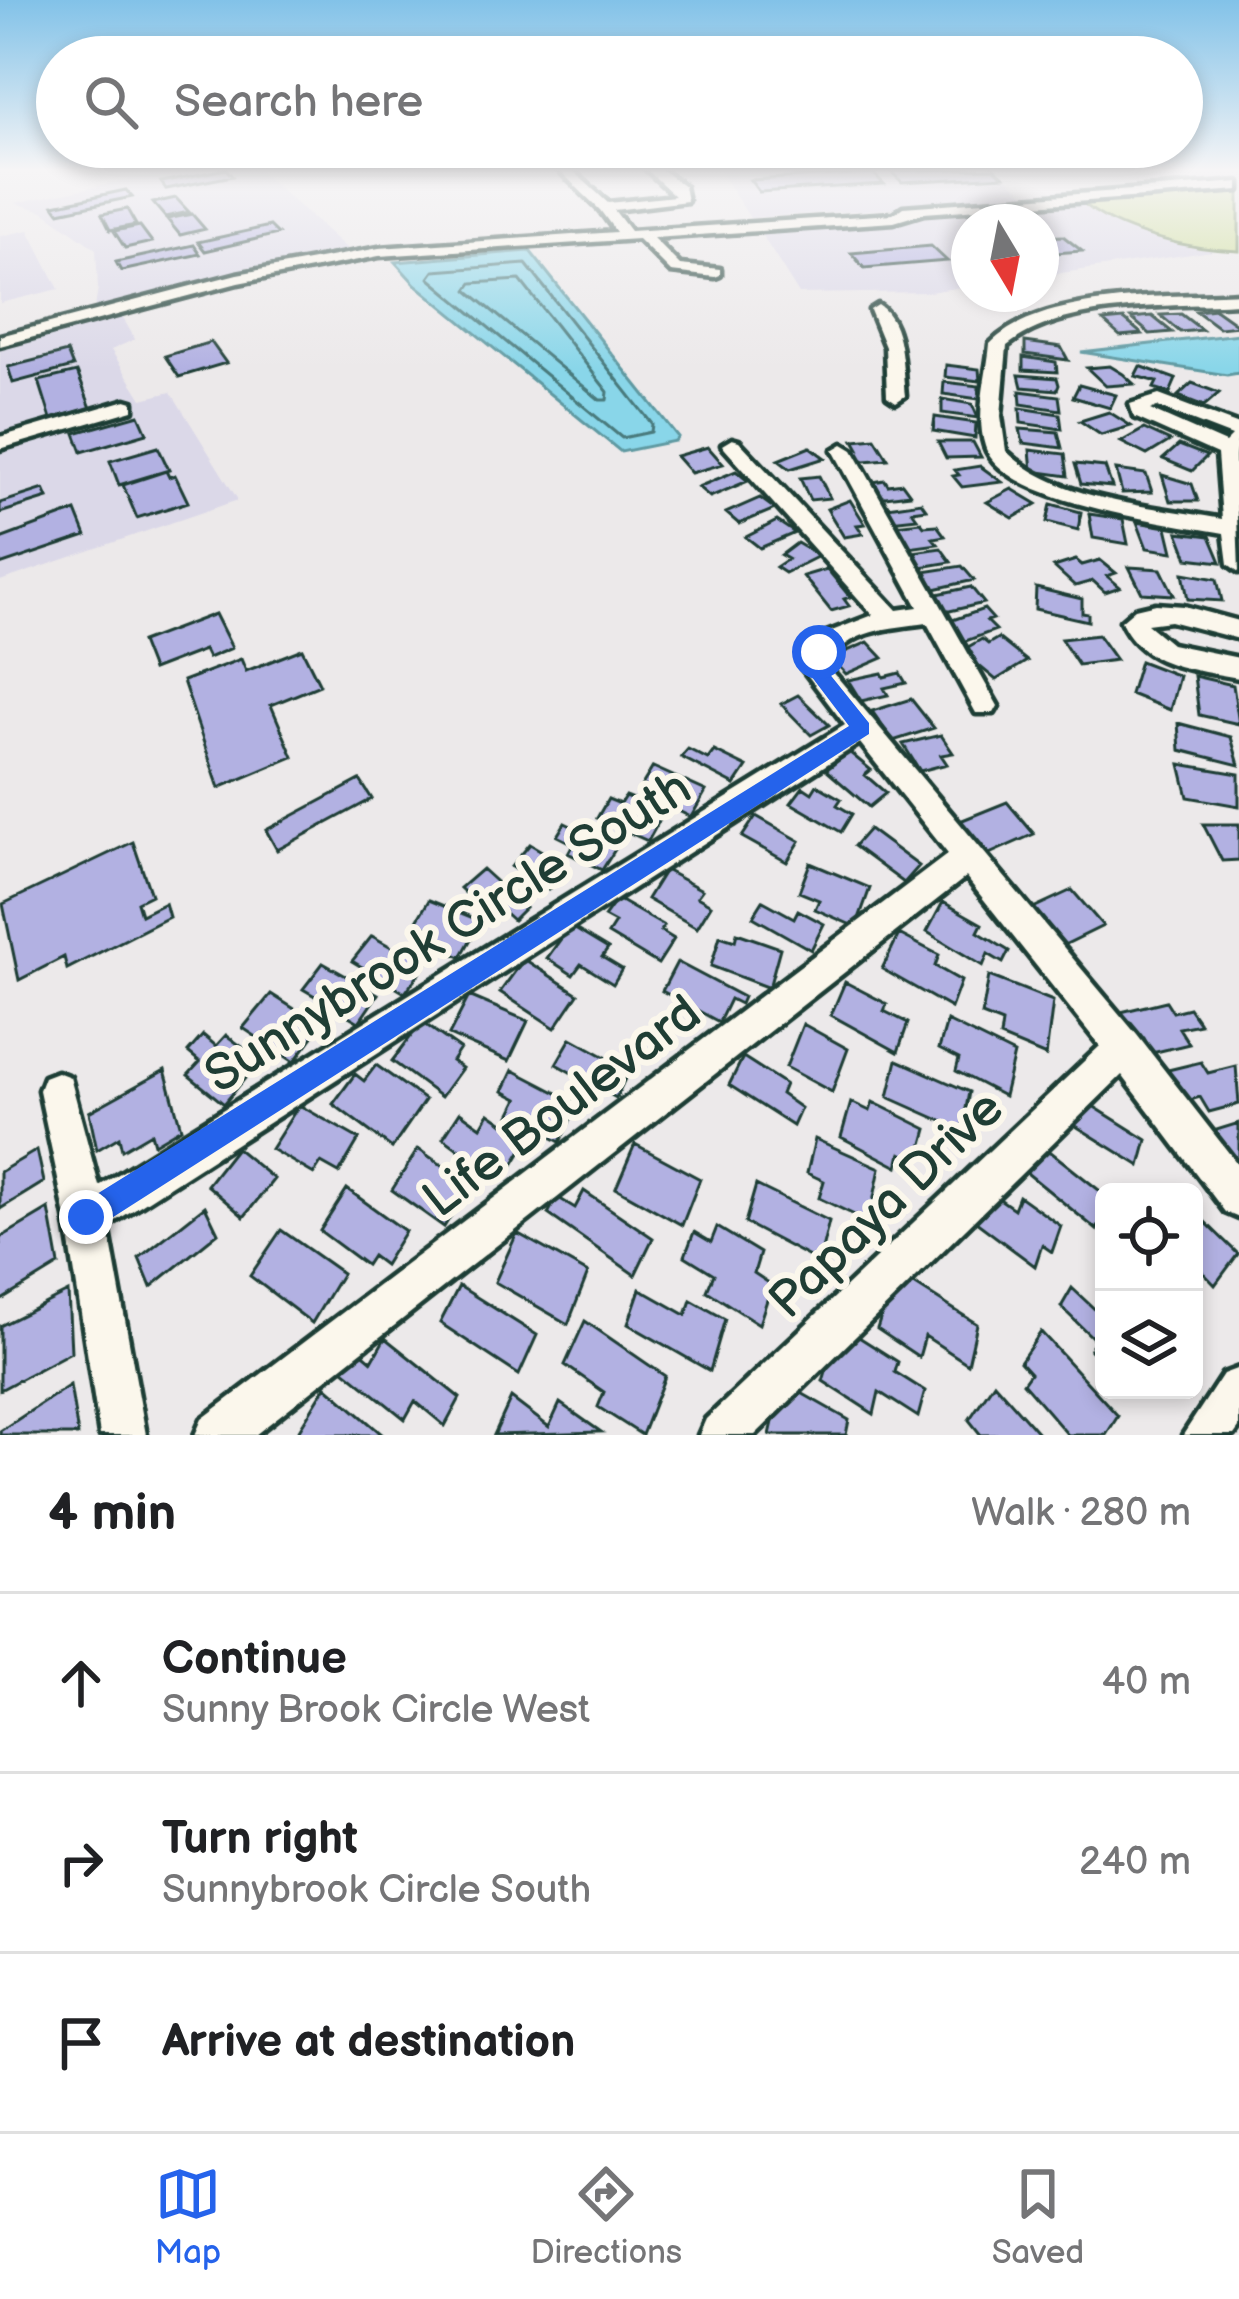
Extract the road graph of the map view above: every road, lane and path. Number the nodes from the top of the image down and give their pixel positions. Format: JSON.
{"nodes":[{"id":1,"x":589,"y":235,"type":"edge"},
{"id":2,"x":635,"y":235,"type":"edge"},
{"id":3,"x":716,"y":272,"type":"dead end"},
{"id":4,"x":1239,"y":298,"type":"edge"},
{"id":5,"x":878,"y":310,"type":"dead end"},
{"id":6,"x":0,"y":341,"type":"edge"},
{"id":7,"x":896,"y":397,"type":"dead end"},
{"id":8,"x":126,"y":406,"type":"dead end"},
{"id":9,"x":1235,"y":441,"type":"edge"},
{"id":10,"x":0,"y":443,"type":"edge"},
{"id":11,"x":732,"y":445,"type":"dead end"},
{"id":12,"x":843,"y":450,"type":"dead end"},
{"id":13,"x":1236,"y":528,"type":"edge"},
{"id":14,"x":1239,"y":564,"type":"edge"},
{"id":15,"x":935,"y":614,"type":"junction"},
{"id":16,"x":891,"y":619,"type":"junction"},
{"id":17,"x":1239,"y":630,"type":"edge"},
{"id":18,"x":1239,"y":668,"type":"edge"},
{"id":19,"x":985,"y":706,"type":"dead end"},
{"id":20,"x":862,"y":728,"type":"junction"},
{"id":21,"x":968,"y":857,"type":"junction"},
{"id":22,"x":1124,"y":1048,"type":"junction"},
{"id":23,"x":57,"y":1090,"type":"dead end"},
{"id":24,"x":1239,"y":1198,"type":"edge"},
{"id":25,"x":86,"y":1217,"type":"junction"},
{"id":26,"x":1239,"y":1390,"type":"edge"},
{"id":27,"x":123,"y":1435,"type":"edge"},
{"id":28,"x":218,"y":1435,"type":"edge"},
{"id":29,"x":722,"y":1435,"type":"edge"},
{"id":30,"x":1206,"y":1435,"type":"edge"}],
"edges":[{"from":1,"to":6,"type":"street"},
{"from":2,"to":3,"type":"street"},
{"from":4,"to":13,"type":"street"},
{"from":5,"to":7,"type":"street"},
{"from":8,"to":10,"type":"street"},
{"from":9,"to":13,"type":"street"},
{"from":11,"to":16,"type":"street"},
{"from":12,"to":15,"type":"street"},
{"from":13,"to":14,"type":"street"},
{"from":15,"to":16,"type":"street"},
{"from":15,"to":19,"type":"street"},
{"from":16,"to":20,"type":"street"},
{"from":17,"to":18,"type":"street"},
{"from":20,"to":21,"type":"street"},
{"from":20,"to":25,"type":"street","name":"Sunnybrook Circle South"},
{"from":21,"to":22,"type":"street"},
{"from":21,"to":28,"type":"street","name":"Life Boulevard"},
{"from":22,"to":24,"type":"street"},
{"from":22,"to":29,"type":"street","name":"Papaya Drive"},
{"from":23,"to":25,"type":"street"},
{"from":25,"to":27,"type":"street"},
{"from":26,"to":30,"type":"street"}]}
